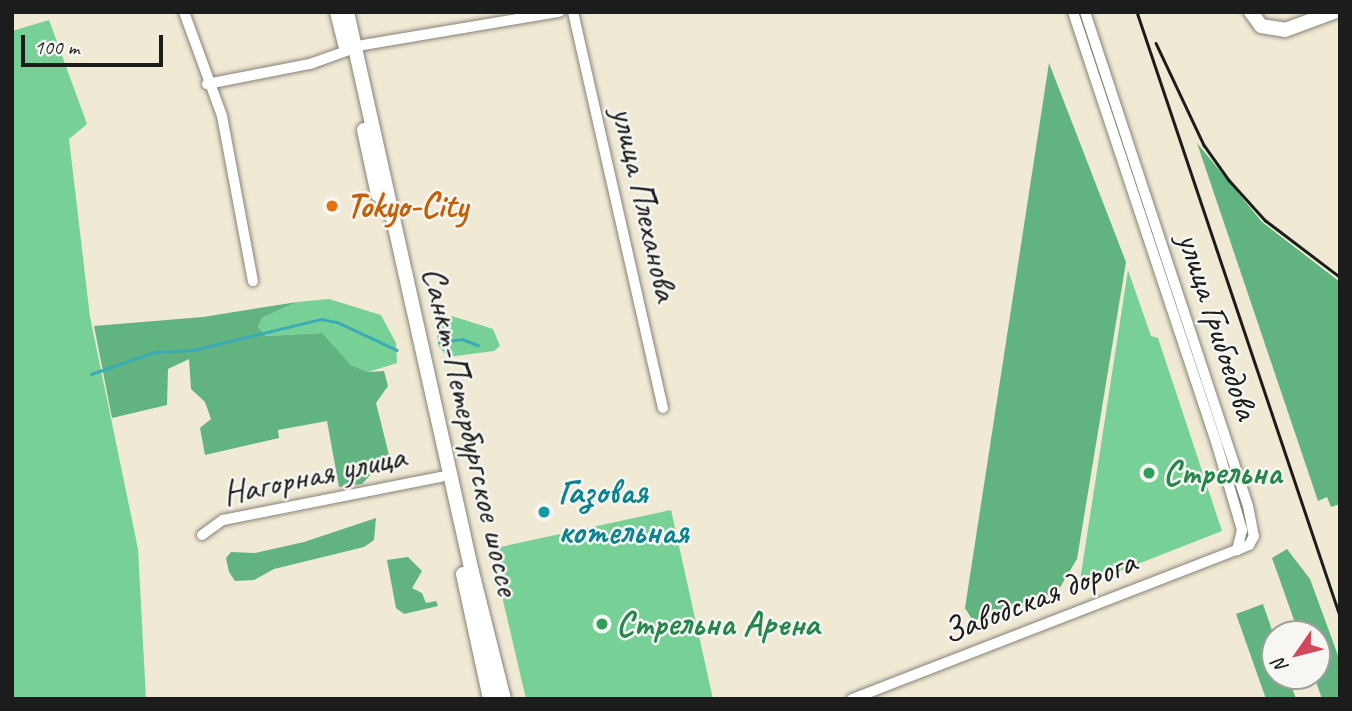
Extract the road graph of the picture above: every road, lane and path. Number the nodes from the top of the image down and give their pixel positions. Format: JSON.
{"nodes":[{"id":1,"x":184,"y":12,"type":"edge"},
{"id":2,"x":337,"y":12,"type":"edge"},
{"id":3,"x":347,"y":12,"type":"edge"},
{"id":4,"x":559,"y":12,"type":"edge"},
{"id":5,"x":573,"y":12,"type":"edge"},
{"id":6,"x":1073,"y":12,"type":"edge"},
{"id":7,"x":1084,"y":12,"type":"edge"},
{"id":8,"x":1251,"y":12,"type":"edge"},
{"id":9,"x":1335,"y":12,"type":"edge"},
{"id":10,"x":351,"y":50,"type":"junction"},
{"id":11,"x":207,"y":84,"type":"junction"},
{"id":12,"x":253,"y":281,"type":"dead end"},
{"id":13,"x":663,"y":408,"type":"dead end"},
{"id":14,"x":441,"y":477,"type":"junction"},
{"id":15,"x":202,"y":535,"type":"dead end"},
{"id":16,"x":1240,"y":548,"type":"junction"},
{"id":17,"x":490,"y":699,"type":"edge"},
{"id":18,"x":504,"y":699,"type":"edge"},
{"id":19,"x":852,"y":699,"type":"edge"}],
"edges":[{"from":1,"to":11,"type":"street"},
{"from":2,"to":10,"type":"main road","name":"Санкт-Петербургское шоссе"},
{"from":3,"to":10,"type":"main road","name":"Санкт-Петербургское шоссе"},
{"from":4,"to":10,"type":"street"},
{"from":5,"to":13,"type":"street","name":"улица Плеханова"},
{"from":6,"to":16,"type":"street","name":"улица Грибоедова"},
{"from":7,"to":16,"type":"street","name":"улица Грибоедова"},
{"from":8,"to":9,"type":"main road"},
{"from":10,"to":11,"type":"street"},
{"from":10,"to":14,"type":"main road","name":"Санкт-Петербургское шоссе"},
{"from":10,"to":18,"type":"main road","name":"Санкт-Петербургское шоссе"},
{"from":11,"to":12,"type":"street"},
{"from":14,"to":15,"type":"street","name":"Нагорная улица"},
{"from":14,"to":17,"type":"main road","name":"Санкт-Петербургское шоссе"},
{"from":16,"to":19,"type":"street","name":"Заводская дорога"}]}
